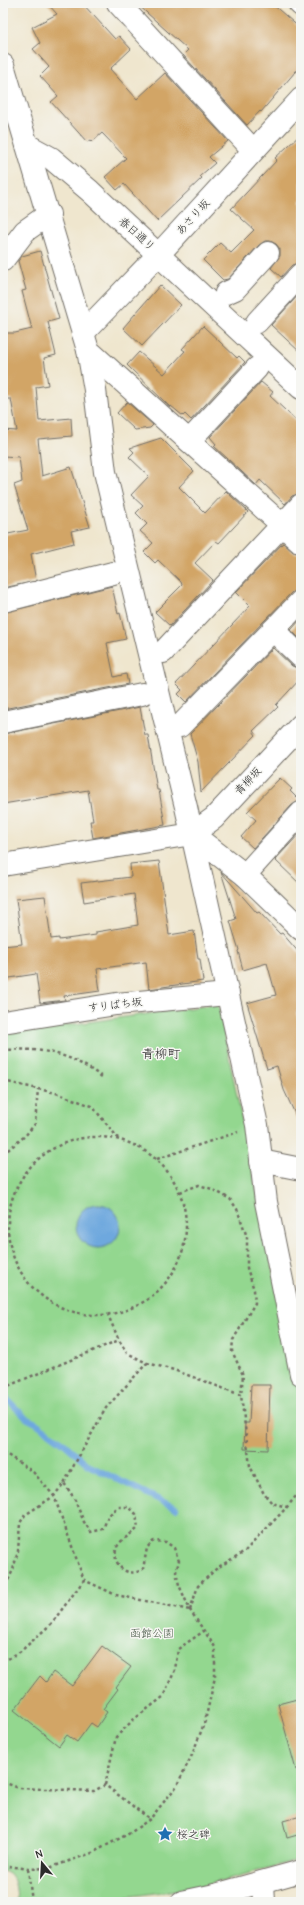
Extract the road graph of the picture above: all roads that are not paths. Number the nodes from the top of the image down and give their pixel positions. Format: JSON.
{"nodes":[{"id":1,"x":118,"y":3,"type":"edge"},
{"id":2,"x":299,"y":3,"type":"edge"},
{"id":3,"x":301,"y":5,"type":"edge"},
{"id":4,"x":3,"y":65,"type":"edge"},
{"id":5,"x":301,"y":99,"type":"edge"},
{"id":6,"x":27,"y":145,"type":"junction"},
{"id":7,"x":253,"y":150,"type":"junction"},
{"id":8,"x":49,"y":214,"type":"junction"},
{"id":9,"x":268,"y":253,"type":"dead end"},
{"id":10,"x":159,"y":254,"type":"junction"},
{"id":11,"x":3,"y":260,"type":"edge"},
{"id":12,"x":301,"y":274,"type":"edge"},
{"id":13,"x":226,"y":293,"type":"dead end"},
{"id":14,"x":257,"y":322,"type":"dead end"},
{"id":15,"x":86,"y":341,"type":"junction"},
{"id":16,"x":257,"y":368,"type":"dead end"},
{"id":17,"x":301,"y":388,"type":"edge"},
{"id":18,"x":189,"y":441,"type":"junction"},
{"id":19,"x":301,"y":505,"type":"edge"},
{"id":20,"x":282,"y":525,"type":"junction"},
{"id":21,"x":301,"y":542,"type":"edge"},
{"id":22,"x":113,"y":573,"type":"dead end"},
{"id":23,"x":3,"y":601,"type":"edge"},
{"id":24,"x":301,"y":601,"type":"edge"},
{"id":25,"x":273,"y":630,"type":"junction"},
{"id":26,"x":163,"y":652,"type":"dead end"},
{"id":27,"x":301,"y":657,"type":"edge"},
{"id":28,"x":142,"y":694,"type":"dead end"},
{"id":29,"x":3,"y":722,"type":"edge"},
{"id":30,"x":301,"y":725,"type":"edge"},
{"id":31,"x":180,"y":726,"type":"dead end"},
{"id":32,"x":301,"y":813,"type":"edge"},
{"id":33,"x":192,"y":834,"type":"junction"},
{"id":34,"x":3,"y":865,"type":"edge"},
{"id":35,"x":245,"y":875,"type":"junction"},
{"id":36,"x":301,"y":929,"type":"edge"},
{"id":37,"x":228,"y":994,"type":"junction"},
{"id":38,"x":3,"y":1022,"type":"edge"},
{"id":39,"x":261,"y":1161,"type":"junction"},
{"id":40,"x":301,"y":1169,"type":"edge"},
{"id":41,"x":301,"y":1374,"type":"edge"},
{"id":42,"x":301,"y":1871,"type":"edge"},
{"id":43,"x":264,"y":1892,"type":"edge"},
{"id":44,"x":182,"y":1902,"type":"edge"}],
"edges":[{"from":1,"to":7,"type":"street"},
{"from":2,"to":3,"type":"street"},
{"from":4,"to":6,"type":"street"},
{"from":5,"to":7,"type":"street","name":"あさり坂"},
{"from":6,"to":8,"type":"street"},
{"from":6,"to":10,"type":"street","name":"春日通り"},
{"from":7,"to":10,"type":"street","name":"あさり坂"},
{"from":8,"to":11,"type":"street"},
{"from":8,"to":15,"type":"street"},
{"from":9,"to":13,"type":"street"},
{"from":10,"to":15,"type":"street","name":"あさり坂"},
{"from":10,"to":17,"type":"street","name":"春日通り"},
{"from":12,"to":14,"type":"street"},
{"from":15,"to":18,"type":"street"},
{"from":15,"to":33,"type":"street"},
{"from":16,"to":18,"type":"street"},
{"from":18,"to":20,"type":"street"},
{"from":19,"to":20,"type":"street"},
{"from":20,"to":21,"type":"street"},
{"from":20,"to":26,"type":"street"},
{"from":22,"to":23,"type":"street"},
{"from":24,"to":25,"type":"street"},
{"from":25,"to":27,"type":"street"},
{"from":25,"to":31,"type":"street"},
{"from":28,"to":29,"type":"street"},
{"from":30,"to":33,"type":"street","name":"青柳坂"},
{"from":32,"to":35,"type":"street"},
{"from":33,"to":34,"type":"street"},
{"from":33,"to":35,"type":"street"},
{"from":33,"to":37,"type":"street"},
{"from":35,"to":36,"type":"street"},
{"from":37,"to":38,"type":"street","name":"すりばち坂"},
{"from":37,"to":39,"type":"street"},
{"from":39,"to":40,"type":"street"},
{"from":39,"to":41,"type":"street"},
{"from":42,"to":43,"type":"street"},
{"from":43,"to":44,"type":"street"}]}
